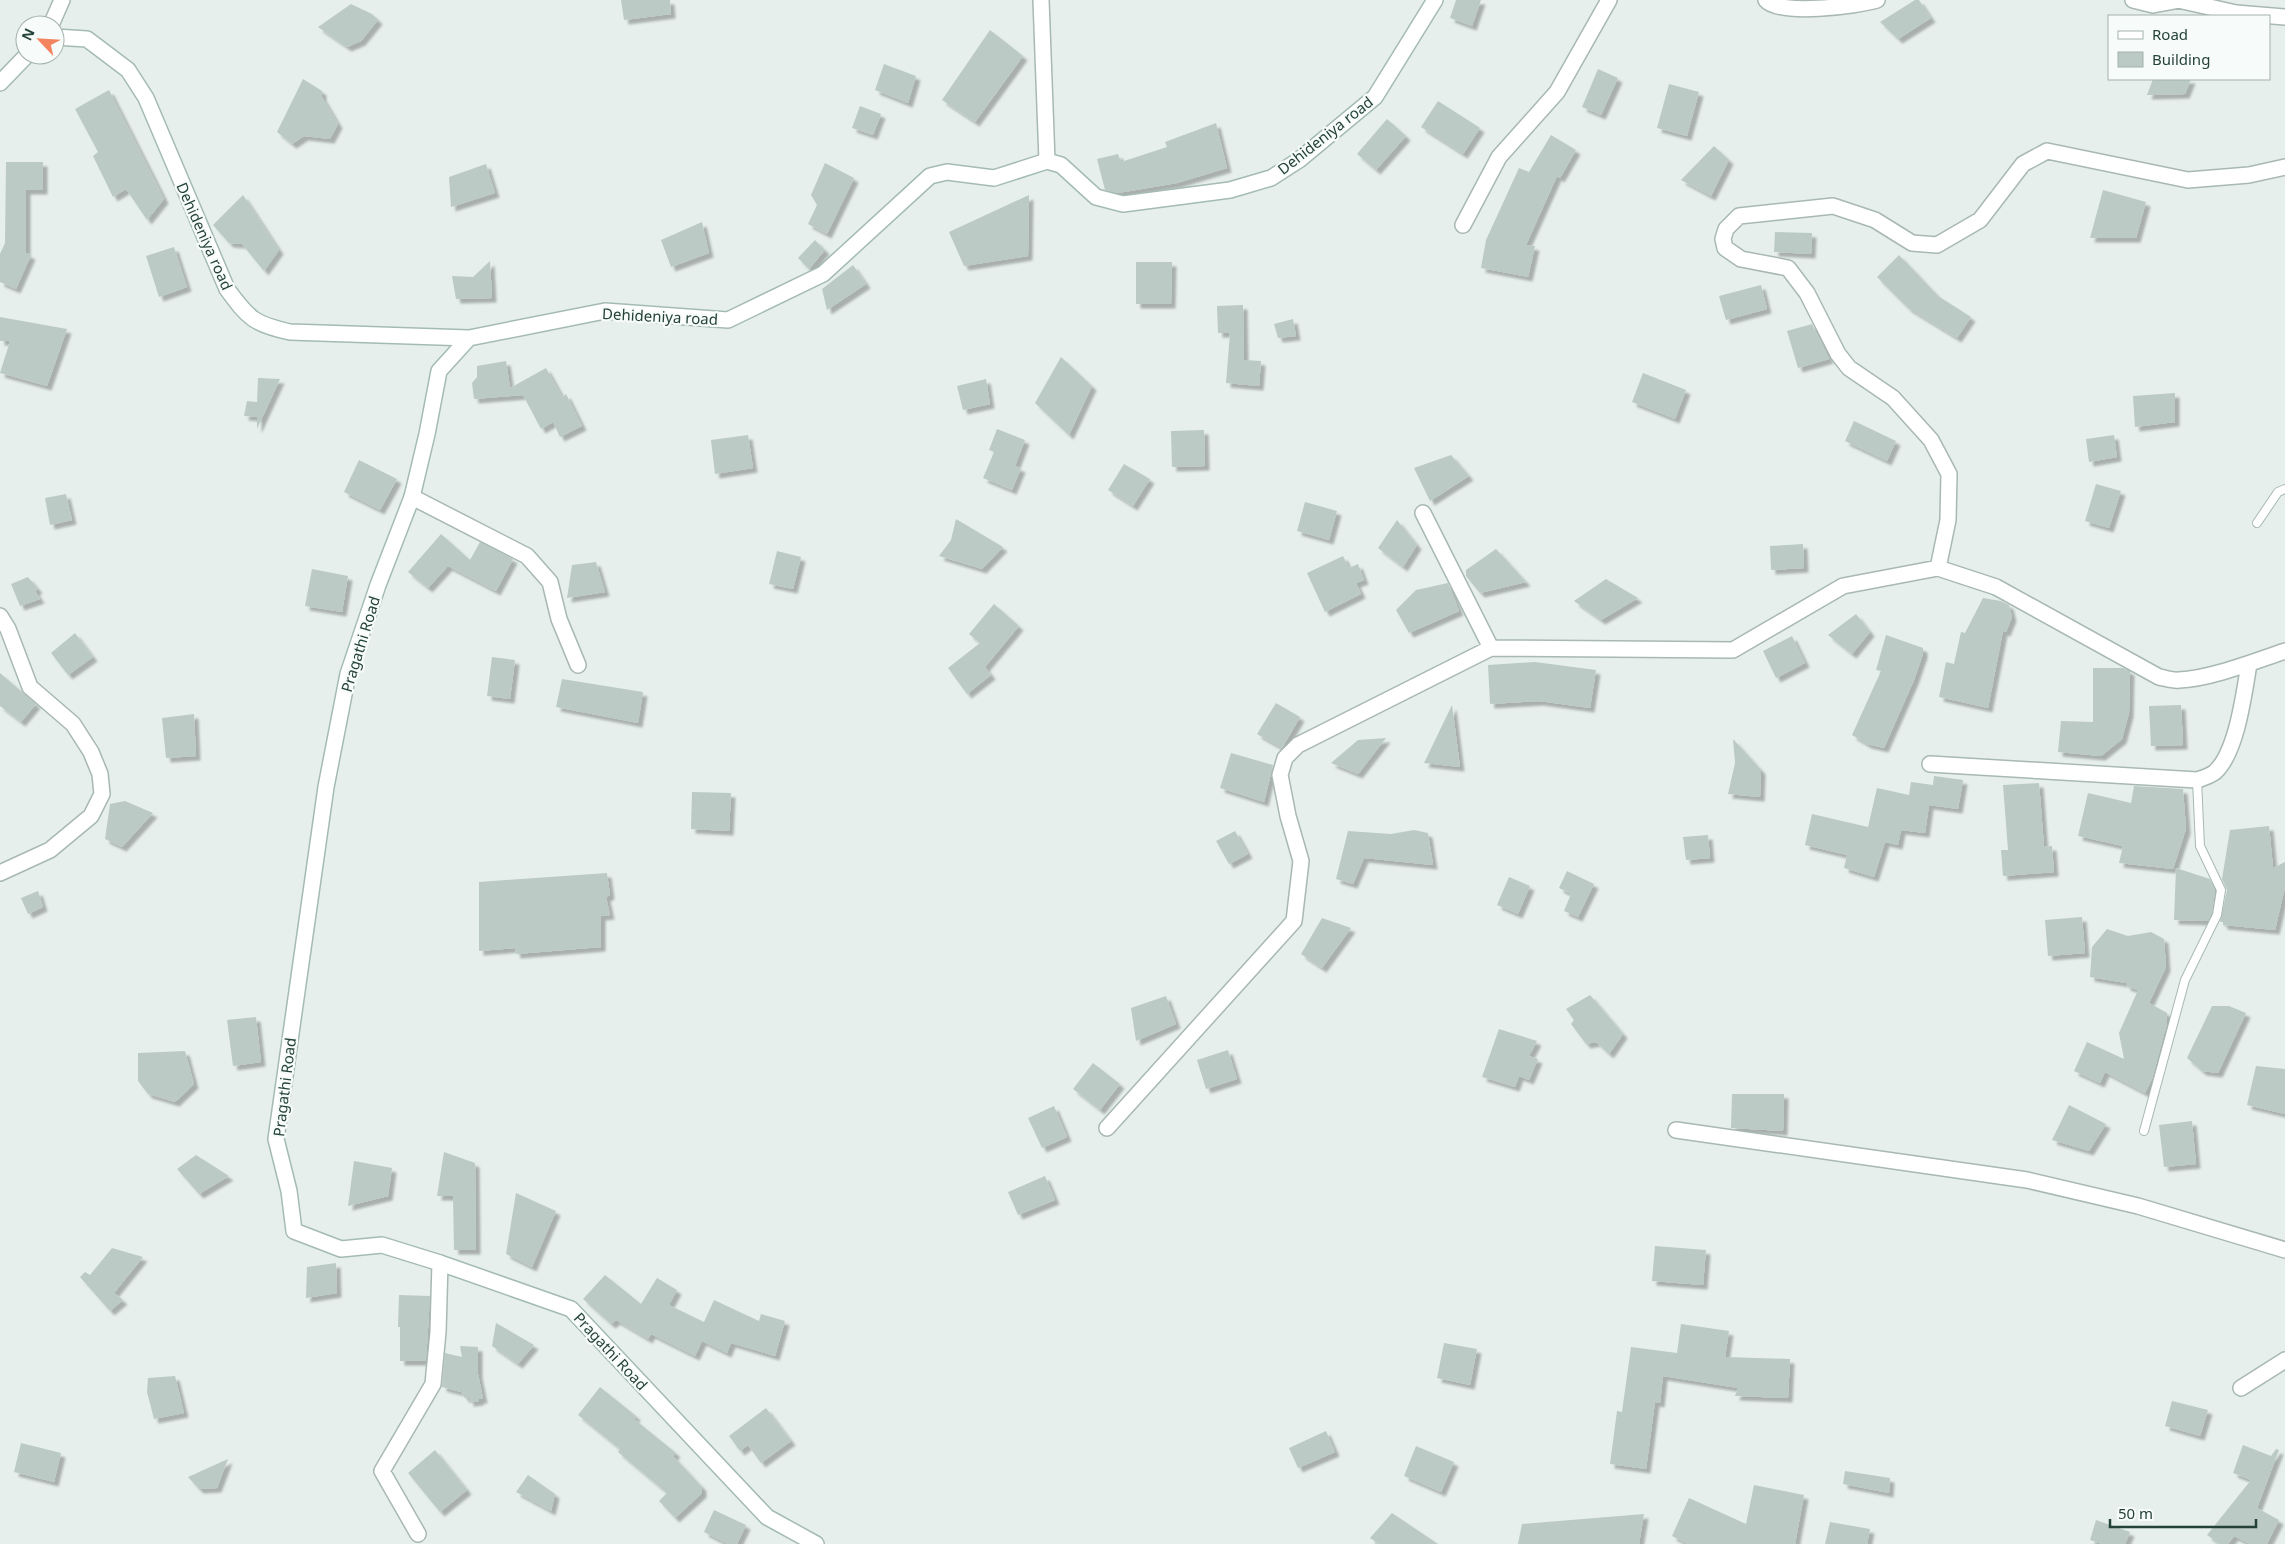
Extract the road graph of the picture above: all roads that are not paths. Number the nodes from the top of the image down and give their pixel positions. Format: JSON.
{"nodes":[{"id":1,"x":62,"y":0,"type":"edge"},
{"id":2,"x":1041,"y":0,"type":"edge"},
{"id":3,"x":1435,"y":0,"type":"edge"},
{"id":4,"x":1609,"y":0,"type":"edge"},
{"id":5,"x":1766,"y":0,"type":"edge"},
{"id":6,"x":1877,"y":0,"type":"edge"},
{"id":7,"x":2133,"y":0,"type":"edge"},
{"id":8,"x":2179,"y":0,"type":"edge"},
{"id":9,"x":55,"y":15,"type":"edge"},
{"id":10,"x":2260,"y":15,"type":"edge"},
{"id":11,"x":2270,"y":16,"type":"edge"},
{"id":12,"x":2285,"y":17,"type":"edge"},
{"id":13,"x":65,"y":38,"type":"edge"},
{"id":14,"x":17,"y":65,"type":"edge"},
{"id":15,"x":0,"y":82,"type":"edge"},
{"id":16,"x":1047,"y":161,"type":"junction"},
{"id":17,"x":2285,"y":167,"type":"edge"},
{"id":18,"x":1463,"y":224,"type":"dead end"},
{"id":19,"x":469,"y":338,"type":"junction"},
{"id":20,"x":2285,"y":489,"type":"edge"},
{"id":21,"x":412,"y":497,"type":"junction"},
{"id":22,"x":1423,"y":513,"type":"dead end"},
{"id":23,"x":2257,"y":523,"type":"dead end"},
{"id":24,"x":1938,"y":568,"type":"junction"},
{"id":25,"x":0,"y":616,"type":"edge"},
{"id":26,"x":1491,"y":648,"type":"junction"},
{"id":27,"x":2285,"y":651,"type":"edge"},
{"id":28,"x":2249,"y":664,"type":"junction"},
{"id":29,"x":578,"y":666,"type":"dead end"},
{"id":30,"x":1930,"y":764,"type":"dead end"},
{"id":31,"x":2197,"y":780,"type":"junction"},
{"id":32,"x":0,"y":873,"type":"edge"},
{"id":33,"x":1107,"y":1128,"type":"dead end"},
{"id":34,"x":1676,"y":1130,"type":"dead end"},
{"id":35,"x":2144,"y":1131,"type":"dead end"},
{"id":36,"x":2285,"y":1250,"type":"edge"},
{"id":37,"x":440,"y":1263,"type":"junction"},
{"id":38,"x":2285,"y":1360,"type":"edge"},
{"id":39,"x":2241,"y":1388,"type":"dead end"},
{"id":40,"x":418,"y":1534,"type":"dead end"},
{"id":41,"x":816,"y":1544,"type":"edge"}],
"edges":[{"from":1,"to":9,"type":"street"},
{"from":2,"to":16,"type":"street"},
{"from":3,"to":16,"type":"street","name":"Dehideniya road"},
{"from":4,"to":18,"type":"street"},
{"from":5,"to":6,"type":"street"},
{"from":7,"to":8,"type":"street"},
{"from":8,"to":10,"type":"street"},
{"from":11,"to":12,"type":"street"},
{"from":13,"to":19,"type":"street","name":"Dehideniya road"},
{"from":14,"to":15,"type":"street"},
{"from":16,"to":19,"type":"street","name":"Dehideniya road"},
{"from":17,"to":24,"type":"street"},
{"from":19,"to":21,"type":"street","name":"Pragathi Road"},
{"from":20,"to":23,"type":"lane"},
{"from":21,"to":29,"type":"street"},
{"from":21,"to":37,"type":"street","name":"Pragathi Road"},
{"from":22,"to":26,"type":"street"},
{"from":24,"to":26,"type":"street"},
{"from":24,"to":28,"type":"street"},
{"from":25,"to":32,"type":"street"},
{"from":26,"to":33,"type":"street"},
{"from":27,"to":28,"type":"street"},
{"from":28,"to":31,"type":"street"},
{"from":30,"to":31,"type":"street"},
{"from":31,"to":35,"type":"lane"},
{"from":34,"to":36,"type":"street"},
{"from":37,"to":40,"type":"street"},
{"from":37,"to":41,"type":"street","name":"Pragathi Road"},
{"from":38,"to":39,"type":"street"}]}
